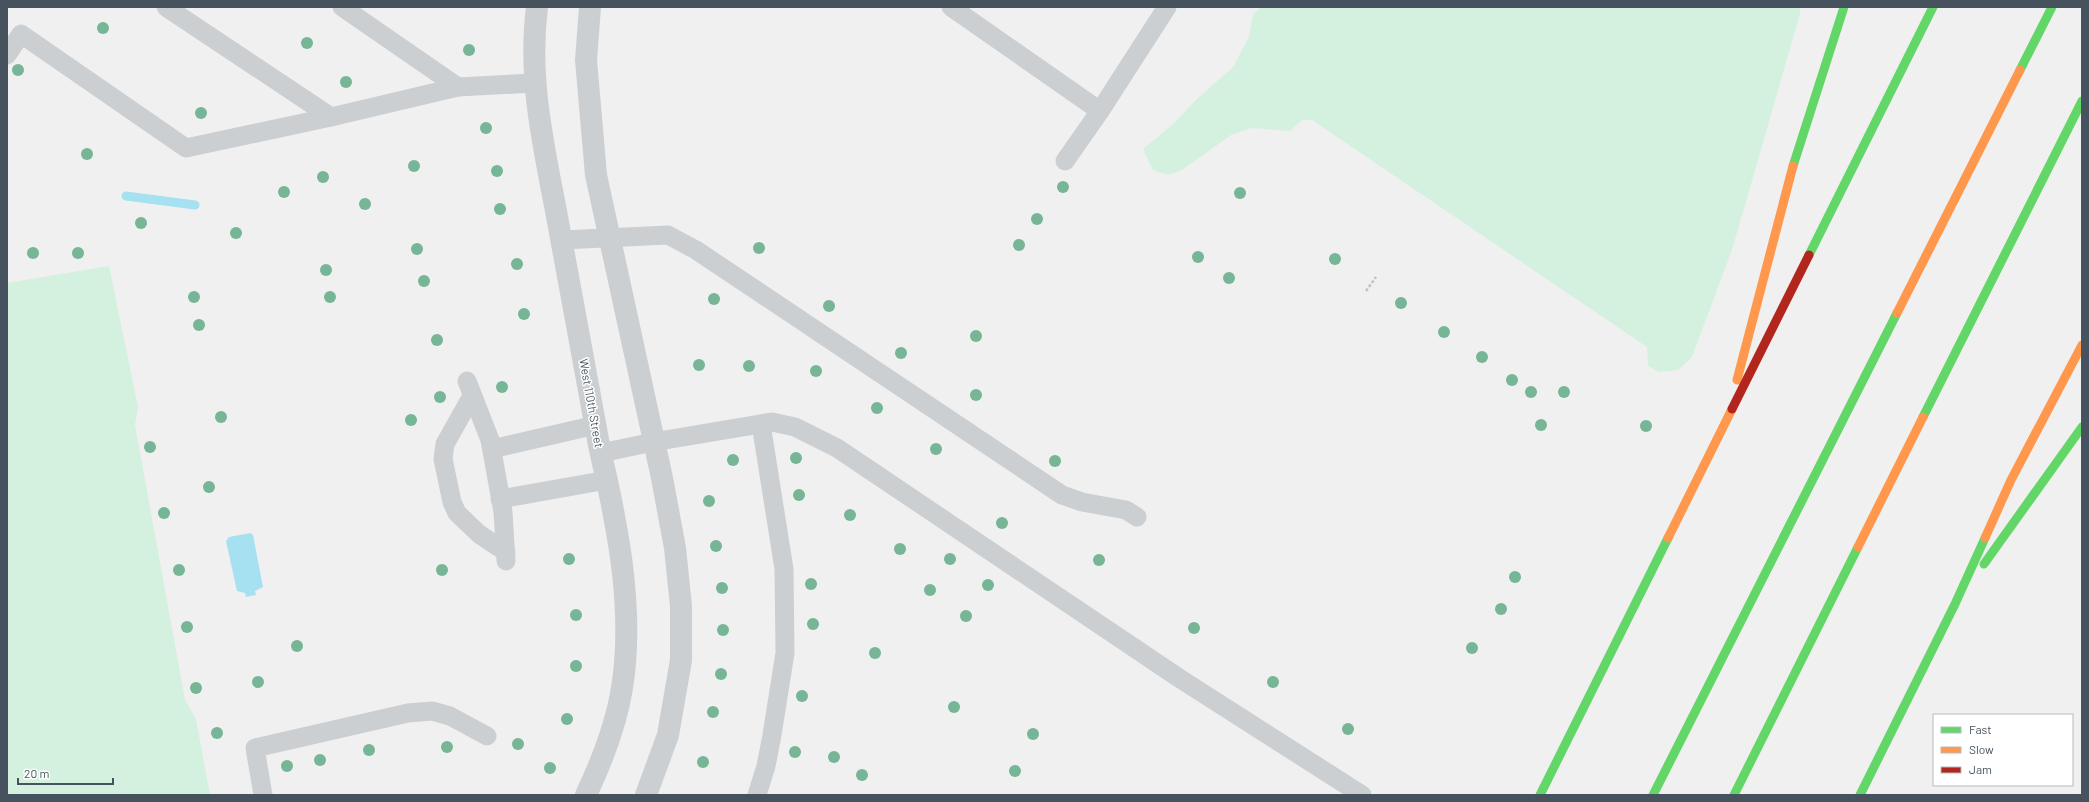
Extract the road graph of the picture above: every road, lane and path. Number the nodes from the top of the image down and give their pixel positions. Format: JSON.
{"nodes":[{"id":1,"x":166,"y":7,"type":"edge"},
{"id":2,"x":342,"y":7,"type":"edge"},
{"id":3,"x":537,"y":7,"type":"edge"},
{"id":4,"x":590,"y":7,"type":"edge"},
{"id":5,"x":951,"y":7,"type":"edge"},
{"id":6,"x":1167,"y":7,"type":"edge"},
{"id":7,"x":1844,"y":7,"type":"edge"},
{"id":8,"x":1933,"y":7,"type":"edge"},
{"id":9,"x":2052,"y":7,"type":"edge"},
{"id":10,"x":14,"y":29,"type":"edge"},
{"id":11,"x":7,"y":55,"type":"edge"},
{"id":12,"x":534,"y":83,"type":"junction"},
{"id":13,"x":458,"y":87,"type":"junction"},
{"id":14,"x":2082,"y":101,"type":"edge"},
{"id":15,"x":1100,"y":111,"type":"junction"},
{"id":16,"x":331,"y":117,"type":"junction"},
{"id":17,"x":1065,"y":161,"type":"dead end"},
{"id":18,"x":610,"y":237,"type":"junction"},
{"id":19,"x":562,"y":240,"type":"junction"},
{"id":20,"x":1376,"y":277,"type":"dead end"},
{"id":21,"x":1366,"y":291,"type":"dead end"},
{"id":22,"x":2082,"y":345,"type":"edge"},
{"id":23,"x":761,"y":424,"type":"junction"},
{"id":24,"x":1726,"y":424,"type":"junction"},
{"id":25,"x":596,"y":425,"type":"junction"},
{"id":26,"x":2082,"y":427,"type":"edge"},
{"id":27,"x":653,"y":442,"type":"junction"},
{"id":28,"x":492,"y":449,"type":"junction"},
{"id":29,"x":601,"y":453,"type":"junction"},
{"id":30,"x":607,"y":480,"type":"junction"},
{"id":31,"x":500,"y":499,"type":"junction"},
{"id":32,"x":1137,"y":517,"type":"dead end"},
{"id":33,"x":1955,"y":604,"type":"junction"},
{"id":34,"x":487,"y":736,"type":"dead end"},
{"id":35,"x":263,"y":795,"type":"edge"},
{"id":36,"x":586,"y":795,"type":"edge"},
{"id":37,"x":646,"y":795,"type":"edge"},
{"id":38,"x":757,"y":795,"type":"edge"},
{"id":39,"x":1362,"y":795,"type":"edge"},
{"id":40,"x":1540,"y":795,"type":"edge"},
{"id":41,"x":1653,"y":795,"type":"edge"},
{"id":42,"x":1734,"y":795,"type":"edge"},
{"id":43,"x":1860,"y":795,"type":"edge"}],
"edges":[{"from":1,"to":16,"type":"lane"},
{"from":2,"to":13,"type":"lane"},
{"from":3,"to":12,"type":"street","name":"West 110th Street"},
{"from":4,"to":18,"type":"street"},
{"from":5,"to":15,"type":"lane"},
{"from":6,"to":15,"type":"lane"},
{"from":7,"to":24,"type":"highway"},
{"from":8,"to":24,"type":"highway"},
{"from":9,"to":41,"type":"highway"},
{"from":10,"to":11,"type":"lane"},
{"from":10,"to":16,"type":"lane"},
{"from":12,"to":13,"type":"lane"},
{"from":12,"to":19,"type":"street","name":"West 110th Street"},
{"from":13,"to":16,"type":"lane"},
{"from":14,"to":42,"type":"highway"},
{"from":15,"to":17,"type":"lane"},
{"from":18,"to":19,"type":"lane"},
{"from":18,"to":27,"type":"street"},
{"from":18,"to":32,"type":"lane"},
{"from":19,"to":25,"type":"street","name":"West 110th Street"},
{"from":20,"to":21,"type":"path"},
{"from":22,"to":33,"type":"highway"},
{"from":23,"to":27,"type":"lane"},
{"from":23,"to":38,"type":"lane"},
{"from":23,"to":39,"type":"lane"},
{"from":24,"to":40,"type":"highway"},
{"from":25,"to":28,"type":"lane"},
{"from":25,"to":29,"type":"street","name":"West 110th Street"},
{"from":26,"to":33,"type":"highway"},
{"from":27,"to":29,"type":"lane"},
{"from":27,"to":37,"type":"street"},
{"from":28,"to":31,"type":"lane"},
{"from":28,"to":31,"type":"lane"},
{"from":29,"to":30,"type":"street","name":"West 110th Street"},
{"from":30,"to":31,"type":"lane"},
{"from":30,"to":36,"type":"street","name":"West 110th Street"},
{"from":33,"to":43,"type":"highway"},
{"from":34,"to":35,"type":"lane"}]}
